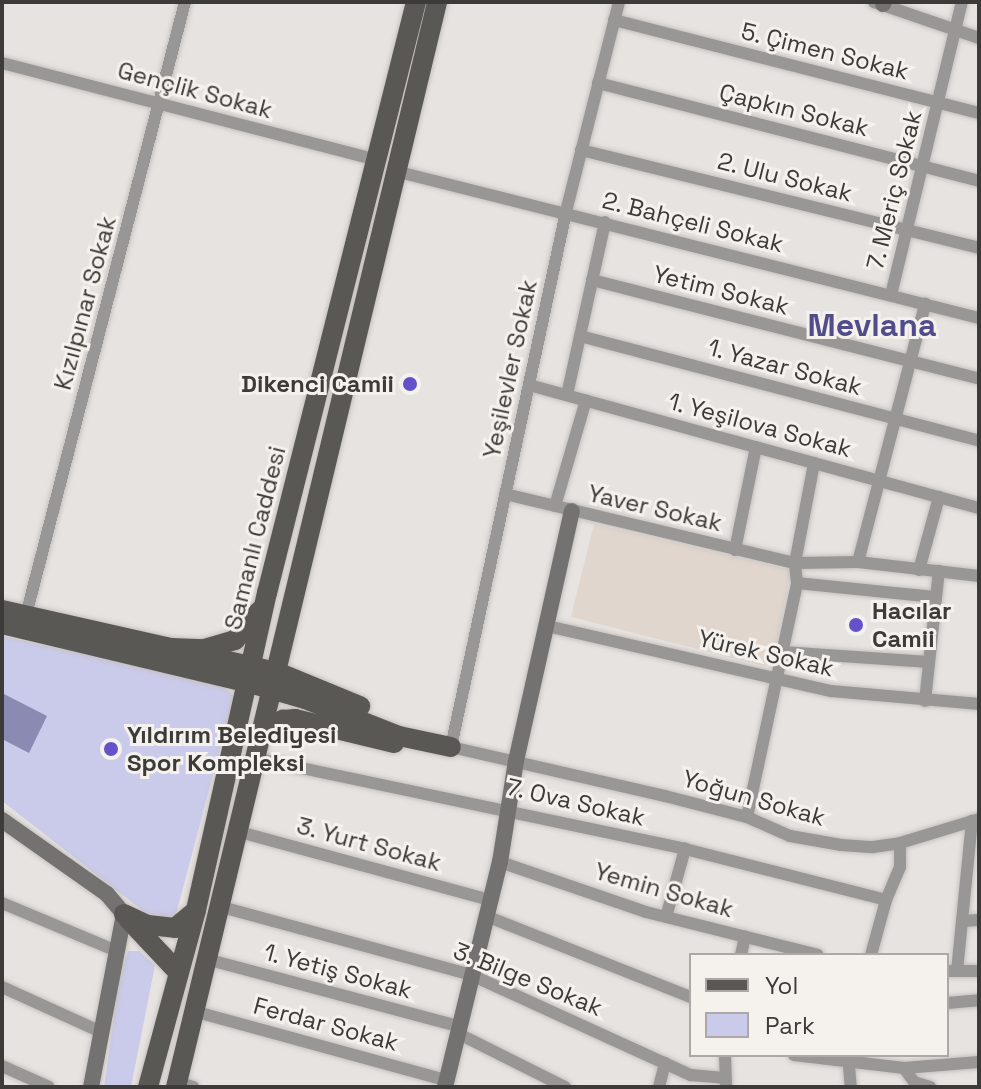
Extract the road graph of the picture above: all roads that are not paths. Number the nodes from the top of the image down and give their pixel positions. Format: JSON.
{"nodes":[{"id":1,"x":185,"y":2,"type":"edge"},
{"id":2,"x":416,"y":2,"type":"edge"},
{"id":3,"x":437,"y":2,"type":"edge"},
{"id":4,"x":619,"y":2,"type":"edge"},
{"id":5,"x":962,"y":2,"type":"edge"},
{"id":6,"x":881,"y":3,"type":"edge"},
{"id":7,"x":614,"y":20,"type":"junction"},
{"id":8,"x":956,"y":30,"type":"junction"},
{"id":9,"x":979,"y":38,"type":"edge"},
{"id":10,"x":2,"y":63,"type":"edge"},
{"id":11,"x":598,"y":83,"type":"junction"},
{"id":12,"x":938,"y":102,"type":"junction"},
{"id":13,"x":161,"y":104,"type":"junction"},
{"id":14,"x":979,"y":113,"type":"edge"},
{"id":15,"x":581,"y":150,"type":"junction"},
{"id":16,"x":377,"y":160,"type":"junction"},
{"id":17,"x":922,"y":166,"type":"junction"},
{"id":18,"x":395,"y":171,"type":"junction"},
{"id":19,"x":979,"y":181,"type":"edge"},
{"id":20,"x":566,"y":212,"type":"junction"},
{"id":21,"x":605,"y":222,"type":"junction"},
{"id":22,"x":907,"y":230,"type":"junction"},
{"id":23,"x":979,"y":248,"type":"edge"},
{"id":24,"x":592,"y":280,"type":"junction"},
{"id":25,"x":891,"y":295,"type":"junction"},
{"id":26,"x":925,"y":304,"type":"junction"},
{"id":27,"x":979,"y":318,"type":"edge"},
{"id":28,"x":580,"y":336,"type":"junction"},
{"id":29,"x":910,"y":362,"type":"junction"},
{"id":30,"x":979,"y":379,"type":"edge"},
{"id":31,"x":529,"y":385,"type":"junction"},
{"id":32,"x":567,"y":395,"type":"junction"},
{"id":33,"x":586,"y":400,"type":"junction"},
{"id":34,"x":895,"y":419,"type":"junction"},
{"id":35,"x":979,"y":441,"type":"edge"},
{"id":36,"x":756,"y":447,"type":"junction"},
{"id":37,"x":814,"y":463,"type":"junction"},
{"id":38,"x":879,"y":480,"type":"junction"},
{"id":39,"x":505,"y":494,"type":"junction"},
{"id":40,"x":939,"y":497,"type":"junction"},
{"id":41,"x":979,"y":508,"type":"edge"},
{"id":42,"x":564,"y":509,"type":"junction"},
{"id":43,"x":735,"y":550,"type":"junction"},
{"id":44,"x":858,"y":562,"type":"junction"},
{"id":45,"x":795,"y":563,"type":"junction"},
{"id":46,"x":919,"y":570,"type":"junction"},
{"id":47,"x":939,"y":571,"type":"junction"},
{"id":48,"x":979,"y":576,"type":"edge"},
{"id":49,"x":797,"y":583,"type":"junction"},
{"id":50,"x":267,"y":593,"type":"junction"},
{"id":51,"x":935,"y":597,"type":"junction"},
{"id":52,"x":2,"y":610,"type":"edge"},
{"id":53,"x":26,"y":615,"type":"junction"},
{"id":54,"x":2,"y":624,"type":"edge"},
{"id":55,"x":547,"y":626,"type":"junction"},
{"id":56,"x":171,"y":648,"type":"junction"},
{"id":57,"x":783,"y":652,"type":"junction"},
{"id":58,"x":929,"y":662,"type":"junction"},
{"id":59,"x":248,"y":673,"type":"junction"},
{"id":60,"x":777,"y":679,"type":"junction"},
{"id":61,"x":274,"y":681,"type":"junction"},
{"id":62,"x":925,"y":701,"type":"junction"},
{"id":63,"x":979,"y":704,"type":"edge"},
{"id":64,"x":261,"y":733,"type":"junction"},
{"id":65,"x":442,"y":745,"type":"junction"},
{"id":66,"x":254,"y":758,"type":"junction"},
{"id":67,"x":516,"y":761,"type":"junction"},
{"id":68,"x":508,"y":809,"type":"junction"},
{"id":69,"x":747,"y":817,"type":"junction"},
{"id":70,"x":2,"y":820,"type":"edge"},
{"id":71,"x":975,"y":820,"type":"edge"},
{"id":72,"x":236,"y":831,"type":"junction"},
{"id":73,"x":900,"y":843,"type":"junction"},
{"id":74,"x":685,"y":849,"type":"junction"},
{"id":75,"x":500,"y":862,"type":"junction"},
{"id":76,"x":886,"y":900,"type":"junction"},
{"id":77,"x":2,"y":903,"type":"edge"},
{"id":78,"x":218,"y":906,"type":"junction"},
{"id":79,"x":488,"y":908,"type":"junction"},
{"id":80,"x":196,"y":910,"type":"junction"},
{"id":81,"x":124,"y":914,"type":"junction"},
{"id":82,"x":666,"y":917,"type":"junction"},
{"id":83,"x":979,"y":920,"type":"edge"},
{"id":84,"x":962,"y":921,"type":"junction"},
{"id":85,"x":745,"y":936,"type":"junction"},
{"id":86,"x":117,"y":951,"type":"junction"},
{"id":87,"x":741,"y":953,"type":"edge"},
{"id":88,"x":810,"y":953,"type":"edge"},
{"id":89,"x":872,"y":953,"type":"edge"},
{"id":90,"x":206,"y":959,"type":"junction"},
{"id":91,"x":952,"y":971,"type":"edge"},
{"id":92,"x":979,"y":971,"type":"edge"},
{"id":93,"x":178,"y":972,"type":"junction"},
{"id":94,"x":469,"y":974,"type":"junction"},
{"id":95,"x":2,"y":987,"type":"edge"},
{"id":96,"x":689,"y":996,"type":"edge"},
{"id":97,"x":979,"y":1000,"type":"edge"},
{"id":98,"x":949,"y":1003,"type":"edge"},
{"id":99,"x":193,"y":1011,"type":"junction"},
{"id":100,"x":458,"y":1030,"type":"junction"},
{"id":101,"x":101,"y":1032,"type":"junction"},
{"id":102,"x":725,"y":1057,"type":"edge"},
{"id":103,"x":848,"y":1058,"type":"edge"},
{"id":104,"x":979,"y":1062,"type":"edge"},
{"id":105,"x":665,"y":1063,"type":"junction"},
{"id":106,"x":2,"y":1066,"type":"edge"},
{"id":107,"x":904,"y":1068,"type":"junction"},
{"id":108,"x":725,"y":1083,"type":"edge"},
{"id":109,"x":445,"y":1084,"type":"edge"},
{"id":110,"x":182,"y":1085,"type":"edge"},
{"id":111,"x":49,"y":1087,"type":"edge"},
{"id":112,"x":91,"y":1087,"type":"edge"},
{"id":113,"x":148,"y":1087,"type":"edge"},
{"id":114,"x":565,"y":1087,"type":"edge"},
{"id":115,"x":659,"y":1087,"type":"edge"},
{"id":116,"x":851,"y":1087,"type":"edge"},
{"id":117,"x":930,"y":1087,"type":"edge"}],
"edges":[{"from":1,"to":13,"type":"street","name":"Kızılpınar Sokak"},
{"from":2,"to":16,"type":"main road","name":"Samanlı Caddesi"},
{"from":3,"to":18,"type":"main road","name":"Samanlı Caddesi"},
{"from":4,"to":7,"type":"street","name":"Yeşilevler Sokak"},
{"from":5,"to":8,"type":"street","name":"7. Meriç Sokak"},
{"from":6,"to":8,"type":"street"},
{"from":7,"to":11,"type":"street","name":"Yeşilevler Sokak"},
{"from":7,"to":12,"type":"street","name":"5. Çimen Sokak"},
{"from":8,"to":9,"type":"street"},
{"from":8,"to":12,"type":"street","name":"7. Meriç Sokak"},
{"from":10,"to":13,"type":"street","name":"Gençlik Sokak"},
{"from":11,"to":15,"type":"street","name":"Yeşilevler Sokak"},
{"from":11,"to":17,"type":"street","name":"Çapkın Sokak"},
{"from":12,"to":14,"type":"street","name":"5. Çimen Sokak"},
{"from":12,"to":17,"type":"street","name":"7. Meriç Sokak"},
{"from":13,"to":16,"type":"street","name":"Gençlik Sokak"},
{"from":13,"to":53,"type":"street","name":"Kızılpınar Sokak"},
{"from":15,"to":20,"type":"street","name":"Yeşilevler Sokak"},
{"from":15,"to":22,"type":"street","name":"2. Ulu Sokak"},
{"from":16,"to":50,"type":"main road","name":"Samanlı Caddesi"},
{"from":17,"to":19,"type":"street","name":"Çapkın Sokak"},
{"from":17,"to":22,"type":"street","name":"7. Meriç Sokak"},
{"from":18,"to":20,"type":"street","name":"2. Bahçeli Sokak"},
{"from":18,"to":61,"type":"main road","name":"Samanlı Caddesi"},
{"from":20,"to":21,"type":"street","name":"2. Bahçeli Sokak"},
{"from":20,"to":31,"type":"street","name":"Yeşilevler Sokak"},
{"from":21,"to":24,"type":"street"},
{"from":21,"to":25,"type":"street","name":"2. Bahçeli Sokak"},
{"from":22,"to":23,"type":"street","name":"2. Ulu Sokak"},
{"from":22,"to":25,"type":"street","name":"7. Meriç Sokak"},
{"from":24,"to":28,"type":"street"},
{"from":24,"to":29,"type":"street","name":"Yetim Sokak"},
{"from":25,"to":26,"type":"street","name":"2. Bahçeli Sokak"},
{"from":26,"to":27,"type":"street","name":"2. Bahçeli Sokak"},
{"from":26,"to":29,"type":"street"},
{"from":28,"to":32,"type":"street"},
{"from":28,"to":34,"type":"street","name":"1. Yazar Sokak"},
{"from":29,"to":30,"type":"street","name":"Yetim Sokak"},
{"from":29,"to":34,"type":"street"},
{"from":31,"to":32,"type":"street","name":"1. Yeşilova Sokak"},
{"from":31,"to":39,"type":"street","name":"Yeşilevler Sokak"},
{"from":32,"to":33,"type":"street","name":"1. Yeşilova Sokak"},
{"from":33,"to":36,"type":"street","name":"1. Yeşilova Sokak"},
{"from":33,"to":42,"type":"street"},
{"from":34,"to":35,"type":"street","name":"1. Yazar Sokak"},
{"from":34,"to":38,"type":"street"},
{"from":36,"to":37,"type":"street","name":"1. Yeşilova Sokak"},
{"from":36,"to":43,"type":"street"},
{"from":37,"to":38,"type":"street","name":"1. Yeşilova Sokak"},
{"from":37,"to":45,"type":"street"},
{"from":38,"to":40,"type":"street","name":"1. Yeşilova Sokak"},
{"from":38,"to":44,"type":"street"},
{"from":39,"to":42,"type":"street","name":"Yaver Sokak"},
{"from":39,"to":65,"type":"street","name":"Yeşilevler Sokak"},
{"from":40,"to":41,"type":"street","name":"1. Yeşilova Sokak"},
{"from":40,"to":46,"type":"street"},
{"from":42,"to":43,"type":"street","name":"Yaver Sokak"},
{"from":42,"to":55,"type":"main road"},
{"from":43,"to":45,"type":"street","name":"Yaver Sokak"},
{"from":44,"to":45,"type":"street","name":"Yaver Sokak"},
{"from":44,"to":46,"type":"street","name":"Yaver Sokak"},
{"from":45,"to":49,"type":"street"},
{"from":46,"to":47,"type":"street","name":"Yaver Sokak"},
{"from":47,"to":48,"type":"street","name":"Yaver Sokak"},
{"from":47,"to":51,"type":"street"},
{"from":49,"to":51,"type":"street"},
{"from":49,"to":57,"type":"street"},
{"from":50,"to":56,"type":"main road"},
{"from":50,"to":59,"type":"main road","name":"Samanlı Caddesi"},
{"from":51,"to":58,"type":"street"},
{"from":52,"to":53,"type":"main road"},
{"from":53,"to":56,"type":"main road"},
{"from":54,"to":59,"type":"main road"},
{"from":55,"to":60,"type":"street","name":"Yürek Sokak"},
{"from":55,"to":67,"type":"main road"},
{"from":56,"to":59,"type":"main road"},
{"from":57,"to":58,"type":"street"},
{"from":57,"to":60,"type":"street"},
{"from":58,"to":62,"type":"street"},
{"from":59,"to":61,"type":"main road"},
{"from":59,"to":80,"type":"main road","name":"Samanlı Caddesi"},
{"from":60,"to":62,"type":"street","name":"Yürek Sokak"},
{"from":60,"to":69,"type":"street"},
{"from":61,"to":64,"type":"main road","name":"Samanlı Caddesi"},
{"from":61,"to":65,"type":"main road"},
{"from":62,"to":63,"type":"street","name":"Yürek Sokak"},
{"from":64,"to":65,"type":"main road"},
{"from":64,"to":66,"type":"main road","name":"Samanlı Caddesi"},
{"from":65,"to":67,"type":"street","name":"Yoğun Sokak"},
{"from":66,"to":68,"type":"street","name":"7. Ova Sokak"},
{"from":66,"to":72,"type":"main road","name":"Samanlı Caddesi"},
{"from":67,"to":68,"type":"main road"},
{"from":67,"to":69,"type":"street","name":"Yoğun Sokak"},
{"from":68,"to":74,"type":"street","name":"7. Ova Sokak"},
{"from":68,"to":75,"type":"main road"},
{"from":69,"to":73,"type":"street","name":"Yoğun Sokak"},
{"from":70,"to":81,"type":"main road"},
{"from":71,"to":73,"type":"street","name":"Yoğun Sokak"},
{"from":71,"to":84,"type":"street"},
{"from":72,"to":78,"type":"main road","name":"Samanlı Caddesi"},
{"from":72,"to":79,"type":"street","name":"3. Yurt Sokak"},
{"from":73,"to":76,"type":"street"},
{"from":74,"to":76,"type":"street","name":"7. Ova Sokak"},
{"from":74,"to":82,"type":"street"},
{"from":75,"to":79,"type":"main road"},
{"from":75,"to":82,"type":"street","name":"Yemin Sokak"},
{"from":76,"to":89,"type":"street"},
{"from":77,"to":86,"type":"street"},
{"from":78,"to":90,"type":"main road","name":"Samanlı Caddesi"},
{"from":78,"to":94,"type":"street","name":"3. Bilge Sokak"},
{"from":79,"to":94,"type":"main road"},
{"from":79,"to":96,"type":"street","name":"3. Yurt Sokak"},
{"from":80,"to":81,"type":"main road"},
{"from":80,"to":93,"type":"main road","name":"Samanlı Caddesi"},
{"from":81,"to":86,"type":"main road"},
{"from":81,"to":93,"type":"main road"},
{"from":82,"to":85,"type":"street","name":"Yemin Sokak"},
{"from":83,"to":84,"type":"street"},
{"from":84,"to":91,"type":"street"},
{"from":85,"to":87,"type":"street"},
{"from":85,"to":88,"type":"street","name":"Yemin Sokak"},
{"from":86,"to":101,"type":"main road"},
{"from":90,"to":99,"type":"main road","name":"Samanlı Caddesi"},
{"from":90,"to":100,"type":"street","name":"1. Yetiş Sokak"},
{"from":91,"to":92,"type":"street"},
{"from":93,"to":113,"type":"main road","name":"Samanlı Caddesi"},
{"from":94,"to":100,"type":"main road"},
{"from":94,"to":105,"type":"street","name":"3. Bilge Sokak"},
{"from":95,"to":101,"type":"street"},
{"from":97,"to":98,"type":"street"},
{"from":99,"to":109,"type":"street","name":"Ferdar Sokak"},
{"from":99,"to":110,"type":"main road","name":"Samanlı Caddesi"},
{"from":100,"to":109,"type":"main road"},
{"from":100,"to":114,"type":"street","name":"1. Yetiş Sokak"},
{"from":101,"to":112,"type":"main road"},
{"from":102,"to":108,"type":"street"},
{"from":103,"to":107,"type":"street"},
{"from":103,"to":116,"type":"street"},
{"from":104,"to":107,"type":"street"},
{"from":105,"to":108,"type":"street","name":"3. Bilge Sokak"},
{"from":105,"to":115,"type":"street"},
{"from":106,"to":111,"type":"street"},
{"from":107,"to":117,"type":"street"}]}
